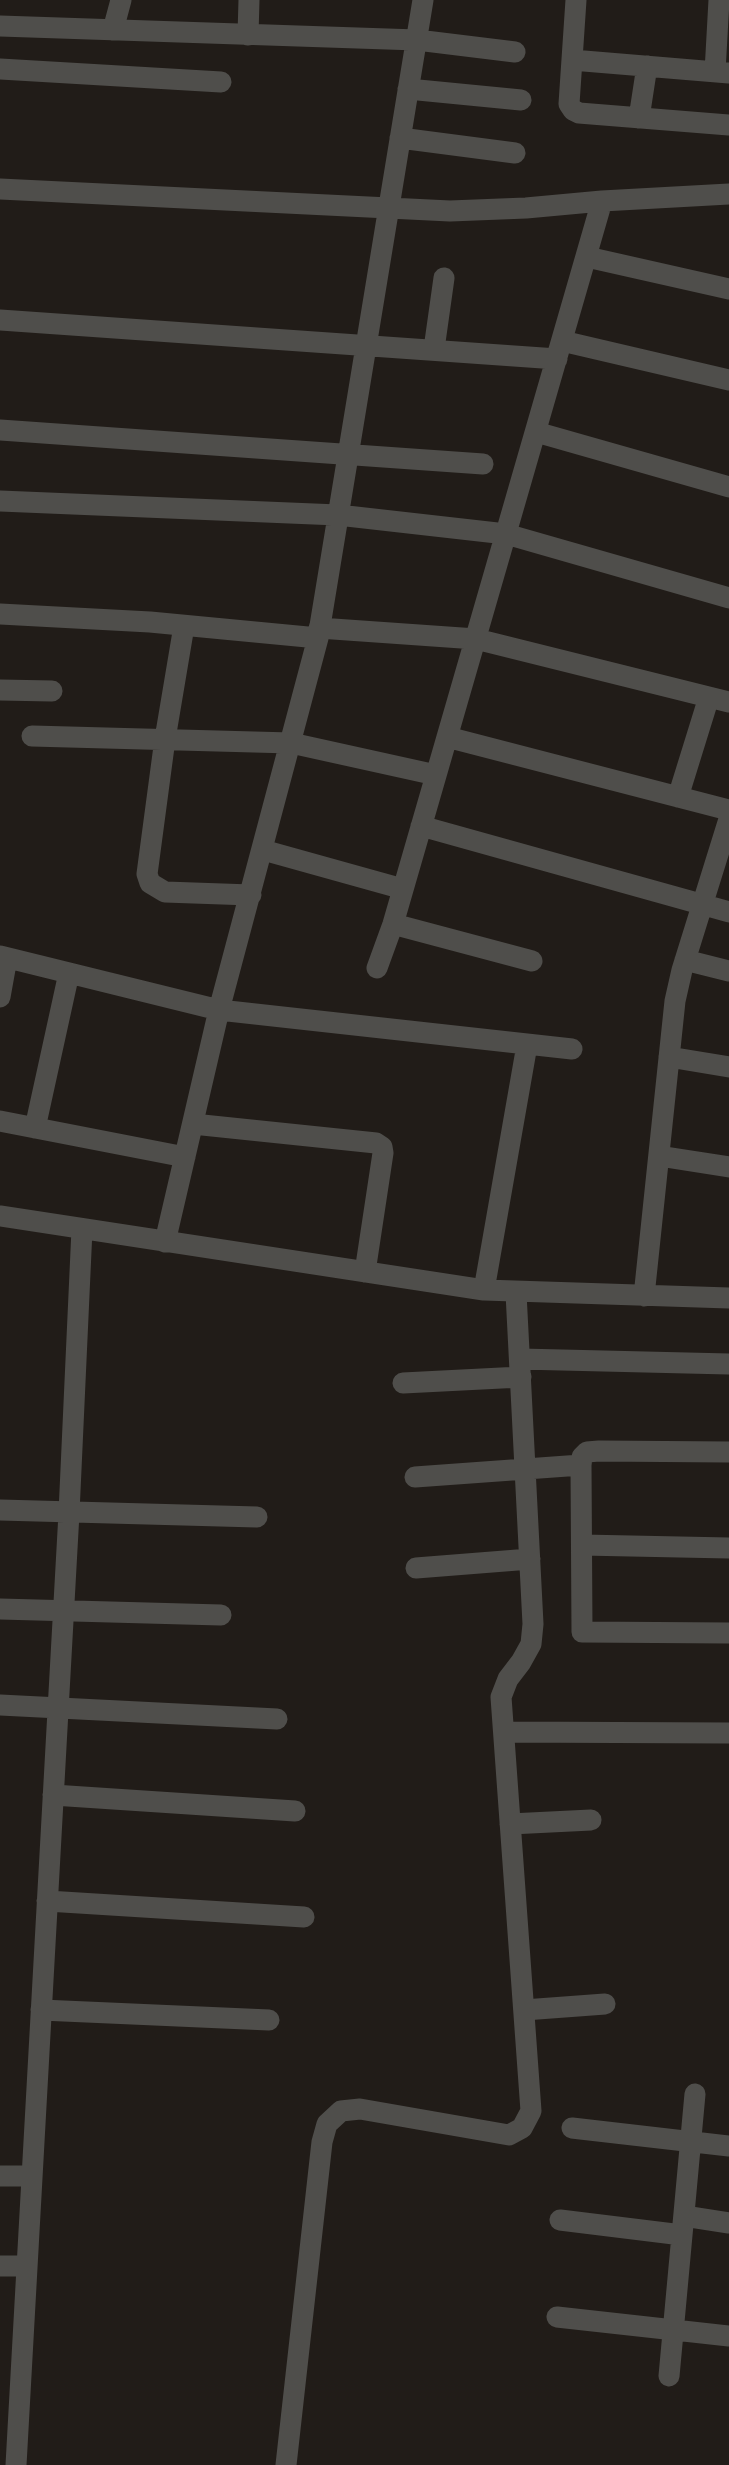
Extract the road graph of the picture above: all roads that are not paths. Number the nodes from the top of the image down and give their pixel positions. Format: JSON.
{"nodes":[{"id":1,"x":121,"y":0,"type":"edge"},
{"id":2,"x":249,"y":0,"type":"edge"},
{"id":3,"x":423,"y":0,"type":"edge"},
{"id":4,"x":576,"y":0,"type":"edge"},
{"id":5,"x":719,"y":0,"type":"edge"},
{"id":6,"x":0,"y":26,"type":"edge"},
{"id":7,"x":113,"y":30,"type":"junction"},
{"id":8,"x":248,"y":35,"type":"junction"},
{"id":9,"x":416,"y":40,"type":"junction"},
{"id":10,"x":515,"y":52,"type":"dead end"},
{"id":11,"x":572,"y":60,"type":"junction"},
{"id":12,"x":647,"y":66,"type":"junction"},
{"id":13,"x":0,"y":68,"type":"edge"},
{"id":14,"x":722,"y":72,"type":"edge"},
{"id":15,"x":222,"y":82,"type":"dead end"},
{"id":16,"x":408,"y":89,"type":"junction"},
{"id":17,"x":521,"y":100,"type":"dead end"},
{"id":18,"x":639,"y":118,"type":"junction"},
{"id":19,"x":729,"y":125,"type":"edge"},
{"id":20,"x":400,"y":138,"type":"junction"},
{"id":21,"x":516,"y":153,"type":"dead end"},
{"id":22,"x":0,"y":189,"type":"edge"},
{"id":23,"x":729,"y":194,"type":"edge"},
{"id":24,"x":602,"y":201,"type":"junction"},
{"id":25,"x":388,"y":208,"type":"junction"},
{"id":26,"x":587,"y":257,"type":"junction"},
{"id":27,"x":444,"y":278,"type":"dead end"},
{"id":28,"x":729,"y":289,"type":"edge"},
{"id":29,"x":0,"y":320,"type":"edge"},
{"id":30,"x":366,"y":344,"type":"junction"},
{"id":31,"x":434,"y":349,"type":"junction"},
{"id":32,"x":560,"y":350,"type":"junction"},
{"id":33,"x":729,"y":380,"type":"edge"},
{"id":34,"x":0,"y":429,"type":"edge"},
{"id":35,"x":536,"y":432,"type":"junction"},
{"id":36,"x":348,"y":453,"type":"junction"},
{"id":37,"x":482,"y":464,"type":"dead end"},
{"id":38,"x":729,"y":487,"type":"edge"},
{"id":39,"x":0,"y":501,"type":"edge"},
{"id":40,"x":338,"y":515,"type":"junction"},
{"id":41,"x":506,"y":534,"type":"junction"},
{"id":42,"x":729,"y":598,"type":"edge"},
{"id":43,"x":0,"y":614,"type":"edge"},
{"id":44,"x":184,"y":626,"type":"junction"},
{"id":45,"x":319,"y":633,"type":"junction"},
{"id":46,"x":476,"y":639,"type":"junction"},
{"id":47,"x":0,"y":690,"type":"edge"},
{"id":48,"x":52,"y":691,"type":"dead end"},
{"id":49,"x":719,"y":700,"type":"edge"},
{"id":50,"x":32,"y":736,"type":"dead end"},
{"id":51,"x":447,"y":737,"type":"junction"},
{"id":52,"x":165,"y":739,"type":"junction"},
{"id":53,"x":291,"y":743,"type":"junction"},
{"id":54,"x":436,"y":775,"type":"junction"},
{"id":55,"x":678,"y":797,"type":"junction"},
{"id":56,"x":729,"y":810,"type":"edge"},
{"id":57,"x":729,"y":819,"type":"edge"},
{"id":58,"x":421,"y":827,"type":"junction"},
{"id":59,"x":263,"y":850,"type":"junction"},
{"id":60,"x":403,"y":888,"type":"junction"},
{"id":61,"x":251,"y":895,"type":"junction"},
{"id":62,"x":703,"y":905,"type":"junction"},
{"id":63,"x":729,"y":912,"type":"edge"},
{"id":64,"x":393,"y":924,"type":"junction"},
{"id":65,"x":3,"y":957,"type":"edge"},
{"id":66,"x":685,"y":960,"type":"junction"},
{"id":67,"x":532,"y":961,"type":"dead end"},
{"id":68,"x":377,"y":968,"type":"dead end"},
{"id":69,"x":729,"y":971,"type":"edge"},
{"id":70,"x":69,"y":973,"type":"junction"},
{"id":71,"x":0,"y":997,"type":"edge"},
{"id":72,"x":219,"y":1010,"type":"junction"},
{"id":73,"x":527,"y":1045,"type":"junction"},
{"id":74,"x":572,"y":1049,"type":"dead end"},
{"id":75,"x":669,"y":1057,"type":"junction"},
{"id":76,"x":729,"y":1067,"type":"edge"},
{"id":77,"x":0,"y":1121,"type":"edge"},
{"id":78,"x":193,"y":1124,"type":"junction"},
{"id":79,"x":35,"y":1128,"type":"junction"},
{"id":80,"x":659,"y":1156,"type":"junction"},
{"id":81,"x":185,"y":1157,"type":"junction"},
{"id":82,"x":729,"y":1167,"type":"edge"},
{"id":83,"x":0,"y":1216,"type":"edge"},
{"id":84,"x":82,"y":1229,"type":"junction"},
{"id":85,"x":165,"y":1242,"type":"junction"},
{"id":86,"x":365,"y":1272,"type":"junction"},
{"id":87,"x":484,"y":1290,"type":"junction"},
{"id":88,"x":516,"y":1293,"type":"junction"},
{"id":89,"x":645,"y":1296,"type":"junction"},
{"id":90,"x":729,"y":1298,"type":"edge"},
{"id":91,"x":729,"y":1364,"type":"edge"},
{"id":92,"x":520,"y":1368,"type":"junction"},
{"id":93,"x":403,"y":1383,"type":"dead end"},
{"id":94,"x":729,"y":1452,"type":"edge"},
{"id":95,"x":581,"y":1465,"type":"junction"},
{"id":96,"x":525,"y":1469,"type":"junction"},
{"id":97,"x":415,"y":1477,"type":"dead end"},
{"id":98,"x":0,"y":1510,"type":"edge"},
{"id":99,"x":69,"y":1513,"type":"junction"},
{"id":100,"x":257,"y":1517,"type":"dead end"},
{"id":101,"x":582,"y":1545,"type":"junction"},
{"id":102,"x":729,"y":1548,"type":"edge"},
{"id":103,"x":530,"y":1559,"type":"junction"},
{"id":104,"x":416,"y":1568,"type":"dead end"},
{"id":105,"x":0,"y":1609,"type":"edge"},
{"id":106,"x":64,"y":1612,"type":"junction"},
{"id":107,"x":221,"y":1615,"type":"dead end"},
{"id":108,"x":729,"y":1633,"type":"edge"},
{"id":109,"x":0,"y":1704,"type":"edge"},
{"id":110,"x":58,"y":1706,"type":"junction"},
{"id":111,"x":276,"y":1719,"type":"dead end"},
{"id":112,"x":504,"y":1732,"type":"junction"},
{"id":113,"x":729,"y":1733,"type":"edge"},
{"id":114,"x":53,"y":1795,"type":"junction"},
{"id":115,"x":295,"y":1811,"type":"dead end"},
{"id":116,"x":591,"y":1821,"type":"dead end"},
{"id":117,"x":510,"y":1824,"type":"junction"},
{"id":118,"x":47,"y":1901,"type":"junction"},
{"id":119,"x":304,"y":1917,"type":"dead end"},
{"id":120,"x":604,"y":2004,"type":"dead end"},
{"id":121,"x":41,"y":2010,"type":"junction"},
{"id":122,"x":523,"y":2010,"type":"junction"},
{"id":123,"x":269,"y":2020,"type":"dead end"},
{"id":124,"x":695,"y":2094,"type":"dead end"},
{"id":125,"x":572,"y":2128,"type":"dead end"},
{"id":126,"x":691,"y":2142,"type":"junction"},
{"id":127,"x":729,"y":2146,"type":"edge"},
{"id":128,"x":0,"y":2176,"type":"edge"},
{"id":129,"x":32,"y":2176,"type":"junction"},
{"id":130,"x":560,"y":2220,"type":"dead end"},
{"id":131,"x":729,"y":2223,"type":"edge"},
{"id":132,"x":683,"y":2225,"type":"junction"},
{"id":133,"x":0,"y":2266,"type":"edge"},
{"id":134,"x":26,"y":2266,"type":"junction"},
{"id":135,"x":557,"y":2317,"type":"dead end"},
{"id":136,"x":673,"y":2329,"type":"junction"},
{"id":137,"x":729,"y":2336,"type":"edge"},
{"id":138,"x":669,"y":2376,"type":"dead end"},
{"id":139,"x":16,"y":2465,"type":"edge"},
{"id":140,"x":286,"y":2465,"type":"edge"}],
"edges":[{"from":1,"to":7,"type":"street"},
{"from":2,"to":8,"type":"street"},
{"from":3,"to":9,"type":"street"},
{"from":4,"to":11,"type":"street"},
{"from":5,"to":14,"type":"street"},
{"from":6,"to":7,"type":"street"},
{"from":7,"to":8,"type":"street"},
{"from":8,"to":9,"type":"street"},
{"from":9,"to":10,"type":"street"},
{"from":9,"to":16,"type":"street"},
{"from":11,"to":12,"type":"street"},
{"from":11,"to":18,"type":"street"},
{"from":12,"to":14,"type":"street"},
{"from":12,"to":18,"type":"street"},
{"from":13,"to":15,"type":"street"},
{"from":16,"to":17,"type":"street"},
{"from":16,"to":20,"type":"street"},
{"from":18,"to":19,"type":"street"},
{"from":20,"to":21,"type":"street"},
{"from":20,"to":25,"type":"street"},
{"from":22,"to":25,"type":"street"},
{"from":23,"to":24,"type":"street"},
{"from":24,"to":25,"type":"street"},
{"from":24,"to":26,"type":"street"},
{"from":25,"to":30,"type":"street"},
{"from":26,"to":28,"type":"street"},
{"from":26,"to":32,"type":"street"},
{"from":27,"to":31,"type":"street"},
{"from":29,"to":30,"type":"street"},
{"from":30,"to":31,"type":"street"},
{"from":30,"to":36,"type":"street"},
{"from":31,"to":32,"type":"street"},
{"from":32,"to":33,"type":"street"},
{"from":32,"to":35,"type":"street"},
{"from":34,"to":36,"type":"street"},
{"from":35,"to":38,"type":"street"},
{"from":35,"to":41,"type":"street"},
{"from":36,"to":37,"type":"street"},
{"from":36,"to":40,"type":"street"},
{"from":39,"to":40,"type":"street"},
{"from":40,"to":41,"type":"street"},
{"from":40,"to":45,"type":"street"},
{"from":41,"to":42,"type":"street"},
{"from":41,"to":46,"type":"street"},
{"from":43,"to":44,"type":"street"},
{"from":44,"to":45,"type":"street"},
{"from":44,"to":52,"type":"street"},
{"from":45,"to":46,"type":"street"},
{"from":45,"to":53,"type":"street"},
{"from":46,"to":49,"type":"street"},
{"from":46,"to":51,"type":"street"},
{"from":47,"to":48,"type":"street"},
{"from":49,"to":55,"type":"street"},
{"from":50,"to":52,"type":"street"},
{"from":51,"to":54,"type":"street"},
{"from":51,"to":55,"type":"street"},
{"from":52,"to":53,"type":"street"},
{"from":52,"to":61,"type":"street"},
{"from":53,"to":54,"type":"street"},
{"from":53,"to":59,"type":"street"},
{"from":54,"to":58,"type":"street"},
{"from":55,"to":56,"type":"street"},
{"from":57,"to":62,"type":"street"},
{"from":58,"to":60,"type":"street"},
{"from":58,"to":62,"type":"street"},
{"from":59,"to":60,"type":"street"},
{"from":59,"to":61,"type":"street"},
{"from":60,"to":64,"type":"street"},
{"from":61,"to":72,"type":"street"},
{"from":62,"to":63,"type":"street"},
{"from":62,"to":66,"type":"street"},
{"from":64,"to":67,"type":"street"},
{"from":64,"to":68,"type":"street"},
{"from":65,"to":70,"type":"street"},
{"from":65,"to":71,"type":"street"},
{"from":66,"to":69,"type":"street"},
{"from":66,"to":75,"type":"street"},
{"from":70,"to":72,"type":"street"},
{"from":70,"to":79,"type":"street"},
{"from":72,"to":73,"type":"street"},
{"from":72,"to":78,"type":"street"},
{"from":73,"to":74,"type":"street"},
{"from":73,"to":87,"type":"street"},
{"from":75,"to":76,"type":"street"},
{"from":75,"to":80,"type":"street"},
{"from":77,"to":79,"type":"street"},
{"from":78,"to":81,"type":"street"},
{"from":78,"to":86,"type":"street"},
{"from":79,"to":81,"type":"street"},
{"from":80,"to":82,"type":"street"},
{"from":80,"to":89,"type":"street"},
{"from":81,"to":85,"type":"street"},
{"from":83,"to":84,"type":"street"},
{"from":84,"to":85,"type":"street"},
{"from":84,"to":99,"type":"street"},
{"from":85,"to":86,"type":"street"},
{"from":86,"to":87,"type":"street"},
{"from":87,"to":88,"type":"street"},
{"from":88,"to":89,"type":"street"},
{"from":88,"to":92,"type":"street"},
{"from":89,"to":90,"type":"street"},
{"from":91,"to":92,"type":"street"},
{"from":92,"to":93,"type":"street"},
{"from":92,"to":96,"type":"street"},
{"from":94,"to":95,"type":"street"},
{"from":95,"to":96,"type":"street"},
{"from":95,"to":101,"type":"street"},
{"from":96,"to":97,"type":"street"},
{"from":96,"to":103,"type":"street"},
{"from":98,"to":99,"type":"street"},
{"from":99,"to":100,"type":"street"},
{"from":99,"to":106,"type":"street"},
{"from":101,"to":102,"type":"street"},
{"from":101,"to":108,"type":"street"},
{"from":103,"to":104,"type":"street"},
{"from":103,"to":112,"type":"street"},
{"from":105,"to":106,"type":"street"},
{"from":106,"to":107,"type":"street"},
{"from":106,"to":110,"type":"street"},
{"from":109,"to":110,"type":"street"},
{"from":110,"to":111,"type":"street"},
{"from":110,"to":114,"type":"street"},
{"from":112,"to":113,"type":"street"},
{"from":112,"to":117,"type":"street"},
{"from":114,"to":115,"type":"street"},
{"from":114,"to":118,"type":"street"},
{"from":116,"to":117,"type":"street"},
{"from":117,"to":122,"type":"street"},
{"from":118,"to":119,"type":"street"},
{"from":118,"to":121,"type":"street"},
{"from":120,"to":122,"type":"street"},
{"from":121,"to":123,"type":"street"},
{"from":121,"to":129,"type":"street"},
{"from":122,"to":140,"type":"street"},
{"from":124,"to":126,"type":"street"},
{"from":125,"to":126,"type":"street"},
{"from":126,"to":127,"type":"street"},
{"from":126,"to":132,"type":"street"},
{"from":128,"to":129,"type":"street"},
{"from":129,"to":134,"type":"street"},
{"from":130,"to":132,"type":"street"},
{"from":131,"to":132,"type":"street"},
{"from":132,"to":136,"type":"street"},
{"from":133,"to":134,"type":"street"},
{"from":134,"to":139,"type":"street"},
{"from":135,"to":136,"type":"street"},
{"from":136,"to":137,"type":"street"},
{"from":136,"to":138,"type":"street"}]}
